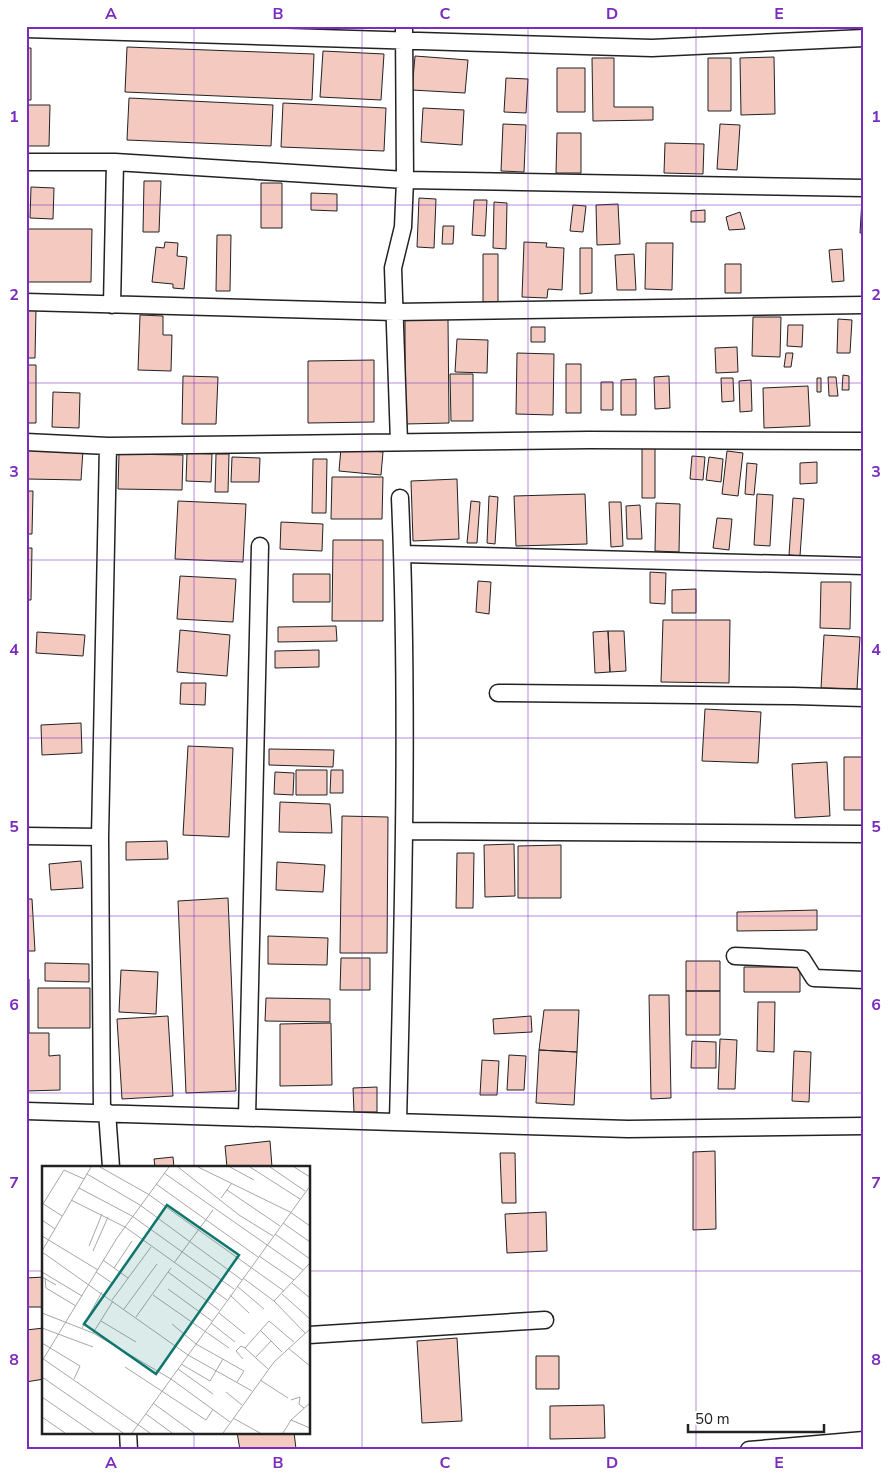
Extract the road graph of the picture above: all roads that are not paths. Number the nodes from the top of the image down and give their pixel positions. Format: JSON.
{"nodes":[{"id":1,"x":26,"y":29,"type":"edge"},
{"id":2,"x":404,"y":33,"type":"edge"},
{"id":3,"x":864,"y":38,"type":"edge"},
{"id":4,"x":26,"y":162,"type":"edge"},
{"id":5,"x":115,"y":162,"type":"junction"},
{"id":6,"x":405,"y":180,"type":"junction"},
{"id":7,"x":864,"y":188,"type":"edge"},
{"id":8,"x":26,"y":302,"type":"edge"},
{"id":9,"x":864,"y":305,"type":"edge"},
{"id":10,"x":112,"y":306,"type":"junction"},
{"id":11,"x":395,"y":312,"type":"junction"},
{"id":12,"x":864,"y":441,"type":"edge"},
{"id":13,"x":26,"y":442,"type":"edge"},
{"id":14,"x":398,"y":442,"type":"junction"},
{"id":15,"x":108,"y":446,"type":"junction"},
{"id":16,"x":400,"y":498,"type":"dead end"},
{"id":17,"x":260,"y":546,"type":"dead end"},
{"id":18,"x":403,"y":554,"type":"junction"},
{"id":19,"x":864,"y":566,"type":"edge"},
{"id":20,"x":498,"y":693,"type":"dead end"},
{"id":21,"x":864,"y":698,"type":"edge"},
{"id":22,"x":405,"y":830,"type":"junction"},
{"id":23,"x":864,"y":834,"type":"edge"},
{"id":24,"x":26,"y":836,"type":"edge"},
{"id":25,"x":100,"y":837,"type":"junction"},
{"id":26,"x":735,"y":956,"type":"dead end"},
{"id":27,"x":864,"y":980,"type":"edge"},
{"id":28,"x":26,"y":1111,"type":"edge"},
{"id":29,"x":104,"y":1113,"type":"junction"},
{"id":30,"x":247,"y":1117,"type":"junction"},
{"id":31,"x":398,"y":1122,"type":"junction"},
{"id":32,"x":864,"y":1126,"type":"edge"},
{"id":33,"x":110,"y":1166,"type":"edge"},
{"id":34,"x":545,"y":1320,"type":"dead end"},
{"id":35,"x":310,"y":1335,"type":"edge"},
{"id":36,"x":128,"y":1434,"type":"edge"},
{"id":37,"x":864,"y":1440,"type":"edge"},
{"id":38,"x":129,"y":1450,"type":"edge"},
{"id":39,"x":748,"y":1450,"type":"edge"}],
"edges":[{"from":1,"to":2,"type":"street"},
{"from":2,"to":3,"type":"street"},
{"from":2,"to":6,"type":"street"},
{"from":4,"to":5,"type":"street"},
{"from":5,"to":6,"type":"street"},
{"from":5,"to":10,"type":"street"},
{"from":6,"to":7,"type":"street"},
{"from":6,"to":11,"type":"street"},
{"from":8,"to":10,"type":"street"},
{"from":9,"to":11,"type":"street"},
{"from":10,"to":11,"type":"street"},
{"from":11,"to":14,"type":"street"},
{"from":12,"to":14,"type":"street"},
{"from":13,"to":15,"type":"street"},
{"from":14,"to":15,"type":"street"},
{"from":15,"to":25,"type":"street"},
{"from":16,"to":18,"type":"street"},
{"from":17,"to":30,"type":"street"},
{"from":18,"to":19,"type":"street"},
{"from":18,"to":22,"type":"street"},
{"from":20,"to":21,"type":"street"},
{"from":22,"to":23,"type":"street"},
{"from":22,"to":31,"type":"street"},
{"from":24,"to":25,"type":"street"},
{"from":25,"to":29,"type":"street"},
{"from":26,"to":27,"type":"street"},
{"from":28,"to":29,"type":"street"},
{"from":29,"to":30,"type":"street"},
{"from":29,"to":33,"type":"street"},
{"from":30,"to":31,"type":"street"},
{"from":31,"to":32,"type":"street"},
{"from":34,"to":35,"type":"street"},
{"from":36,"to":38,"type":"street"},
{"from":37,"to":39,"type":"street"}]}
